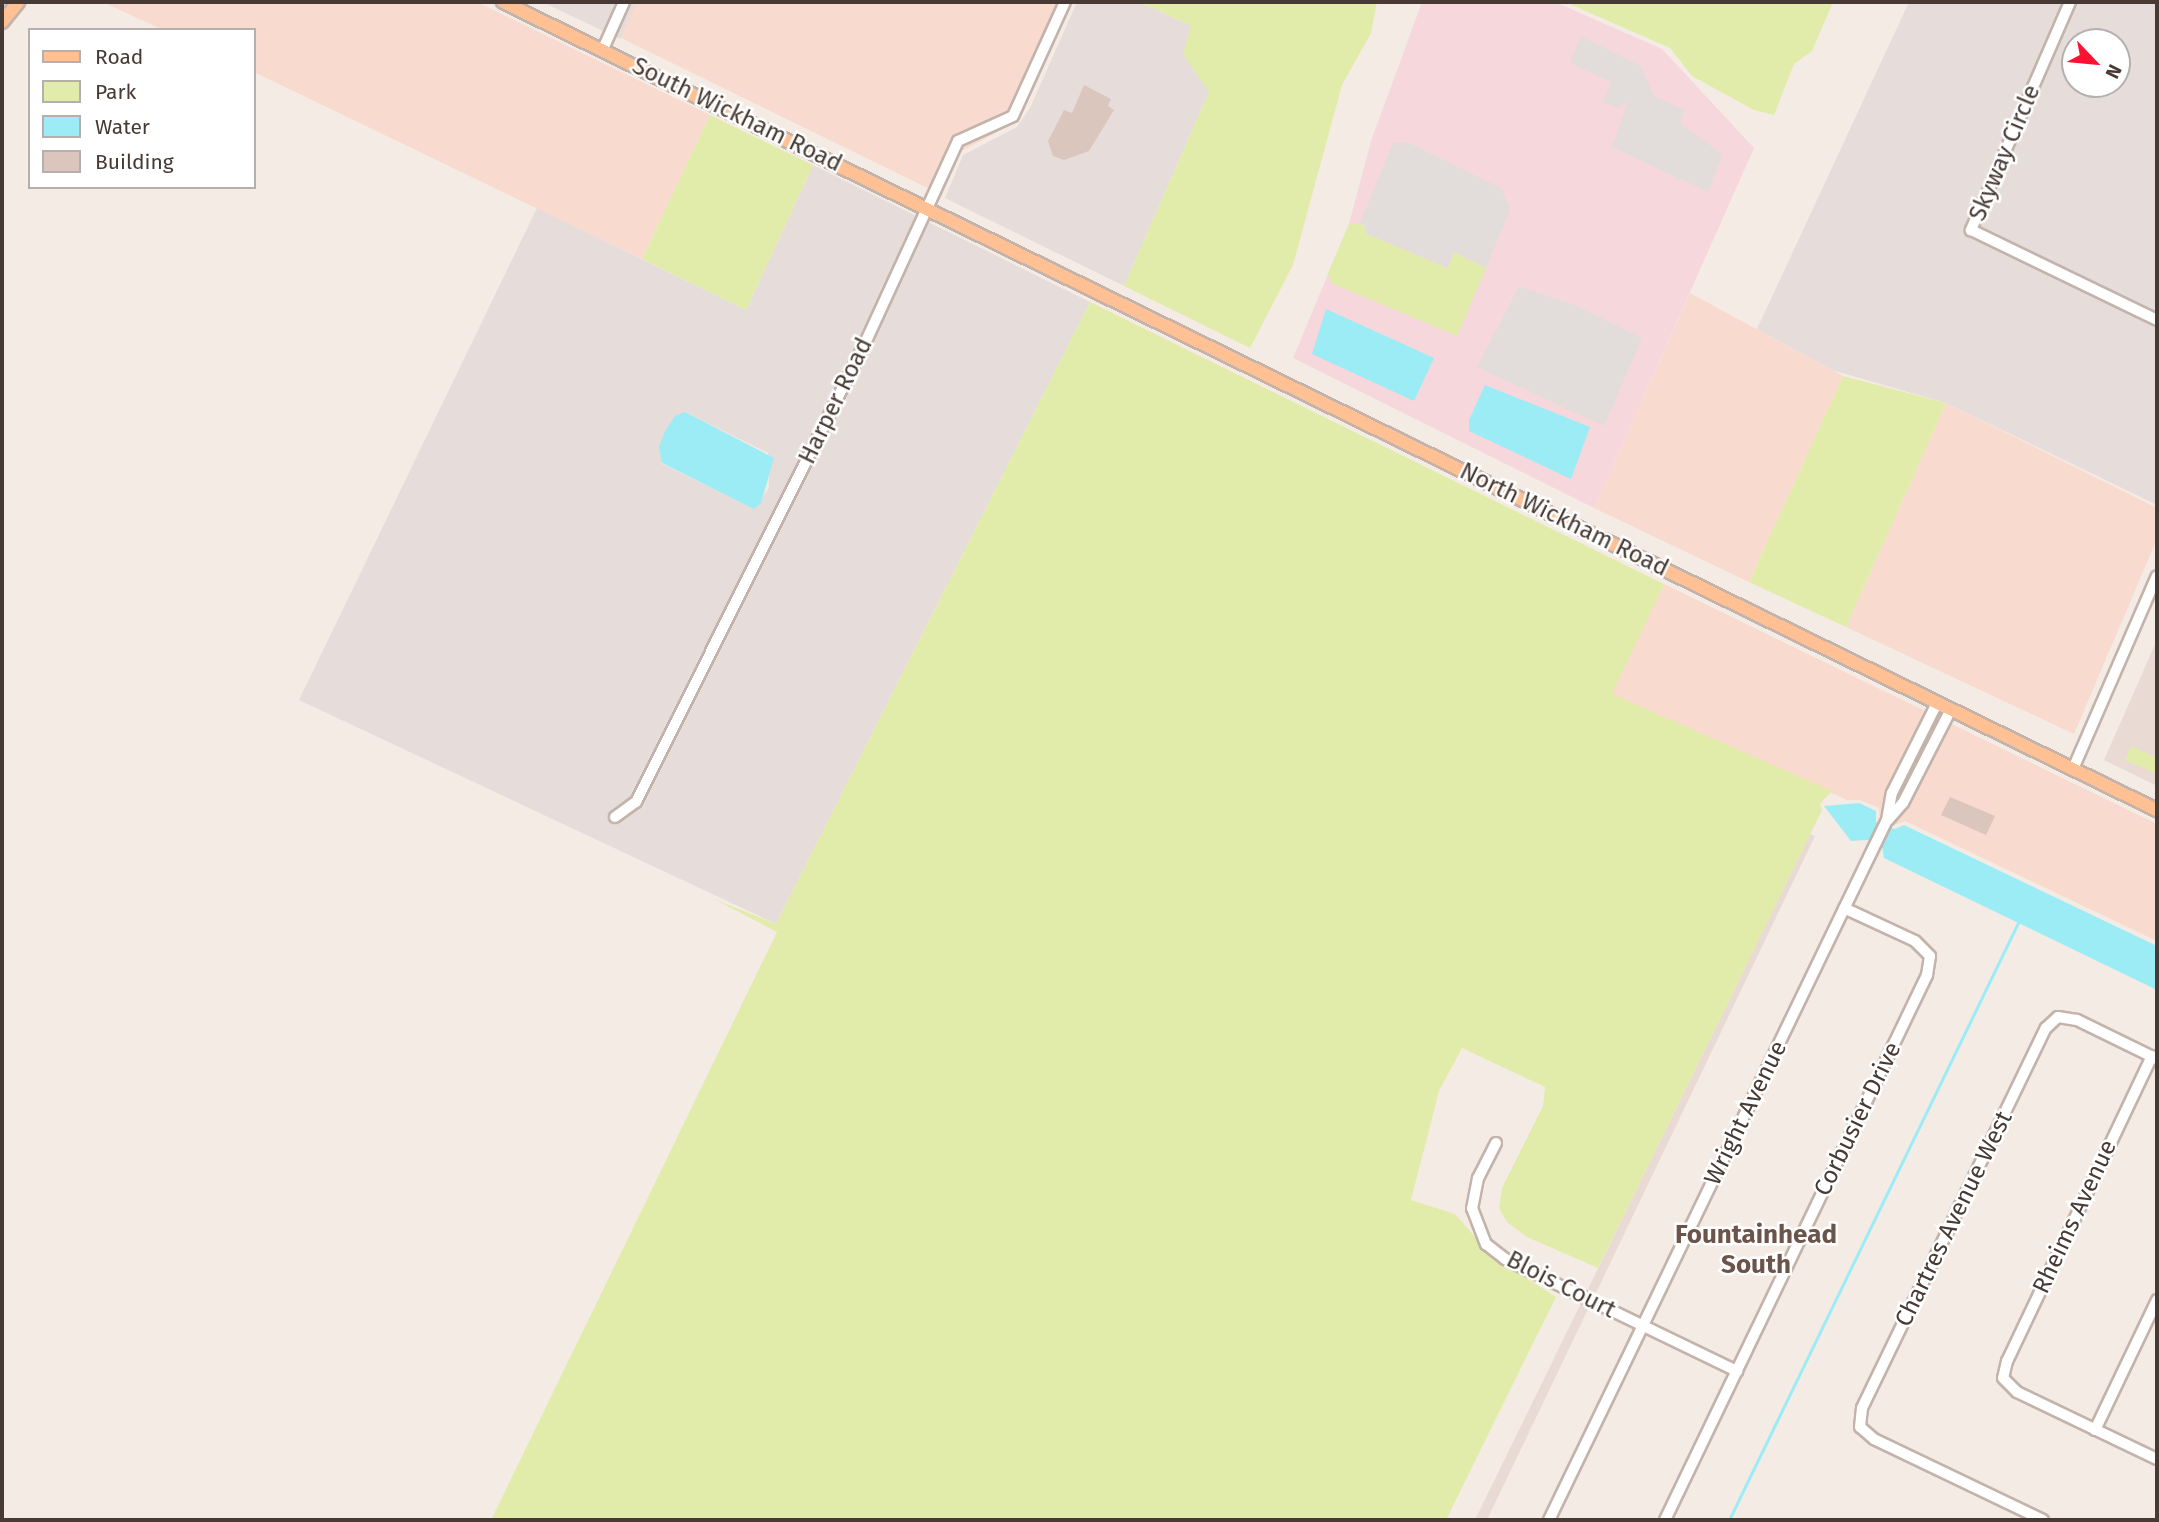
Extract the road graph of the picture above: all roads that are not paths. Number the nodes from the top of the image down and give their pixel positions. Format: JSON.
{"nodes":[{"id":1,"x":18,"y":2,"type":"edge"},
{"id":2,"x":503,"y":2,"type":"edge"},
{"id":3,"x":624,"y":2,"type":"edge"},
{"id":4,"x":1065,"y":2,"type":"edge"},
{"id":5,"x":2070,"y":2,"type":"edge"},
{"id":6,"x":2,"y":22,"type":"edge"},
{"id":7,"x":603,"y":49,"type":"junction"},
{"id":8,"x":927,"y":208,"type":"junction"},
{"id":9,"x":971,"y":230,"type":"joint"},
{"id":10,"x":2157,"y":320,"type":"edge"},
{"id":11,"x":2157,"y":576,"type":"edge"},
{"id":12,"x":1937,"y":703,"type":"junction"},
{"id":13,"x":1951,"y":709,"type":"junction"},
{"id":14,"x":2073,"y":769,"type":"junction"},
{"id":15,"x":2157,"y":810,"type":"edge"},
{"id":16,"x":615,"y":817,"type":"dead end"},
{"id":17,"x":1887,"y":820,"type":"junction"},
{"id":18,"x":1844,"y":908,"type":"junction"},
{"id":19,"x":2155,"y":1057,"type":"edge"},
{"id":20,"x":1496,"y":1143,"type":"dead end"},
{"id":21,"x":2157,"y":1300,"type":"edge"},
{"id":22,"x":1643,"y":1326,"type":"junction"},
{"id":23,"x":1737,"y":1371,"type":"junction"},
{"id":24,"x":2095,"y":1430,"type":"junction"},
{"id":25,"x":2157,"y":1459,"type":"edge"},
{"id":26,"x":1549,"y":1520,"type":"edge"},
{"id":27,"x":1665,"y":1520,"type":"edge"},
{"id":28,"x":2043,"y":1520,"type":"edge"}],
"edges":[{"from":1,"to":6,"type":"main road"},
{"from":2,"to":7,"type":"main road","name":"South Wickham Road"},
{"from":3,"to":7,"type":"street"},
{"from":4,"to":8,"type":"street","name":"Harper Road"},
{"from":5,"to":10,"type":"street","name":"Skyway Circle"},
{"from":7,"to":8,"type":"main road","name":"South Wickham Road"},
{"from":8,"to":9,"type":"main road","name":"South Wickham Road"},
{"from":8,"to":16,"type":"street","name":"Harper Road"},
{"from":9,"to":12,"type":"main road","name":"North Wickham Road"},
{"from":11,"to":14,"type":"street"},
{"from":12,"to":13,"type":"main road","name":"North Wickham Road"},
{"from":12,"to":17,"type":"street","name":"Wright Avenue"},
{"from":13,"to":14,"type":"main road","name":"North Wickham Road"},
{"from":13,"to":17,"type":"street","name":"Wright Avenue"},
{"from":14,"to":15,"type":"main road","name":"North Wickham Road"},
{"from":17,"to":18,"type":"street","name":"Wright Avenue"},
{"from":18,"to":22,"type":"street","name":"Wright Avenue"},
{"from":18,"to":23,"type":"street","name":"Corbusier Drive"},
{"from":19,"to":24,"type":"street","name":"Rheims Avenue"},
{"from":19,"to":28,"type":"street","name":"Chartres Avenue West"},
{"from":20,"to":22,"type":"street","name":"Blois Court"},
{"from":21,"to":24,"type":"street"},
{"from":22,"to":23,"type":"street","name":"Blois Court"},
{"from":22,"to":26,"type":"street","name":"Wright Avenue"},
{"from":23,"to":27,"type":"street","name":"Corbusier Drive"},
{"from":24,"to":25,"type":"street"}]}
